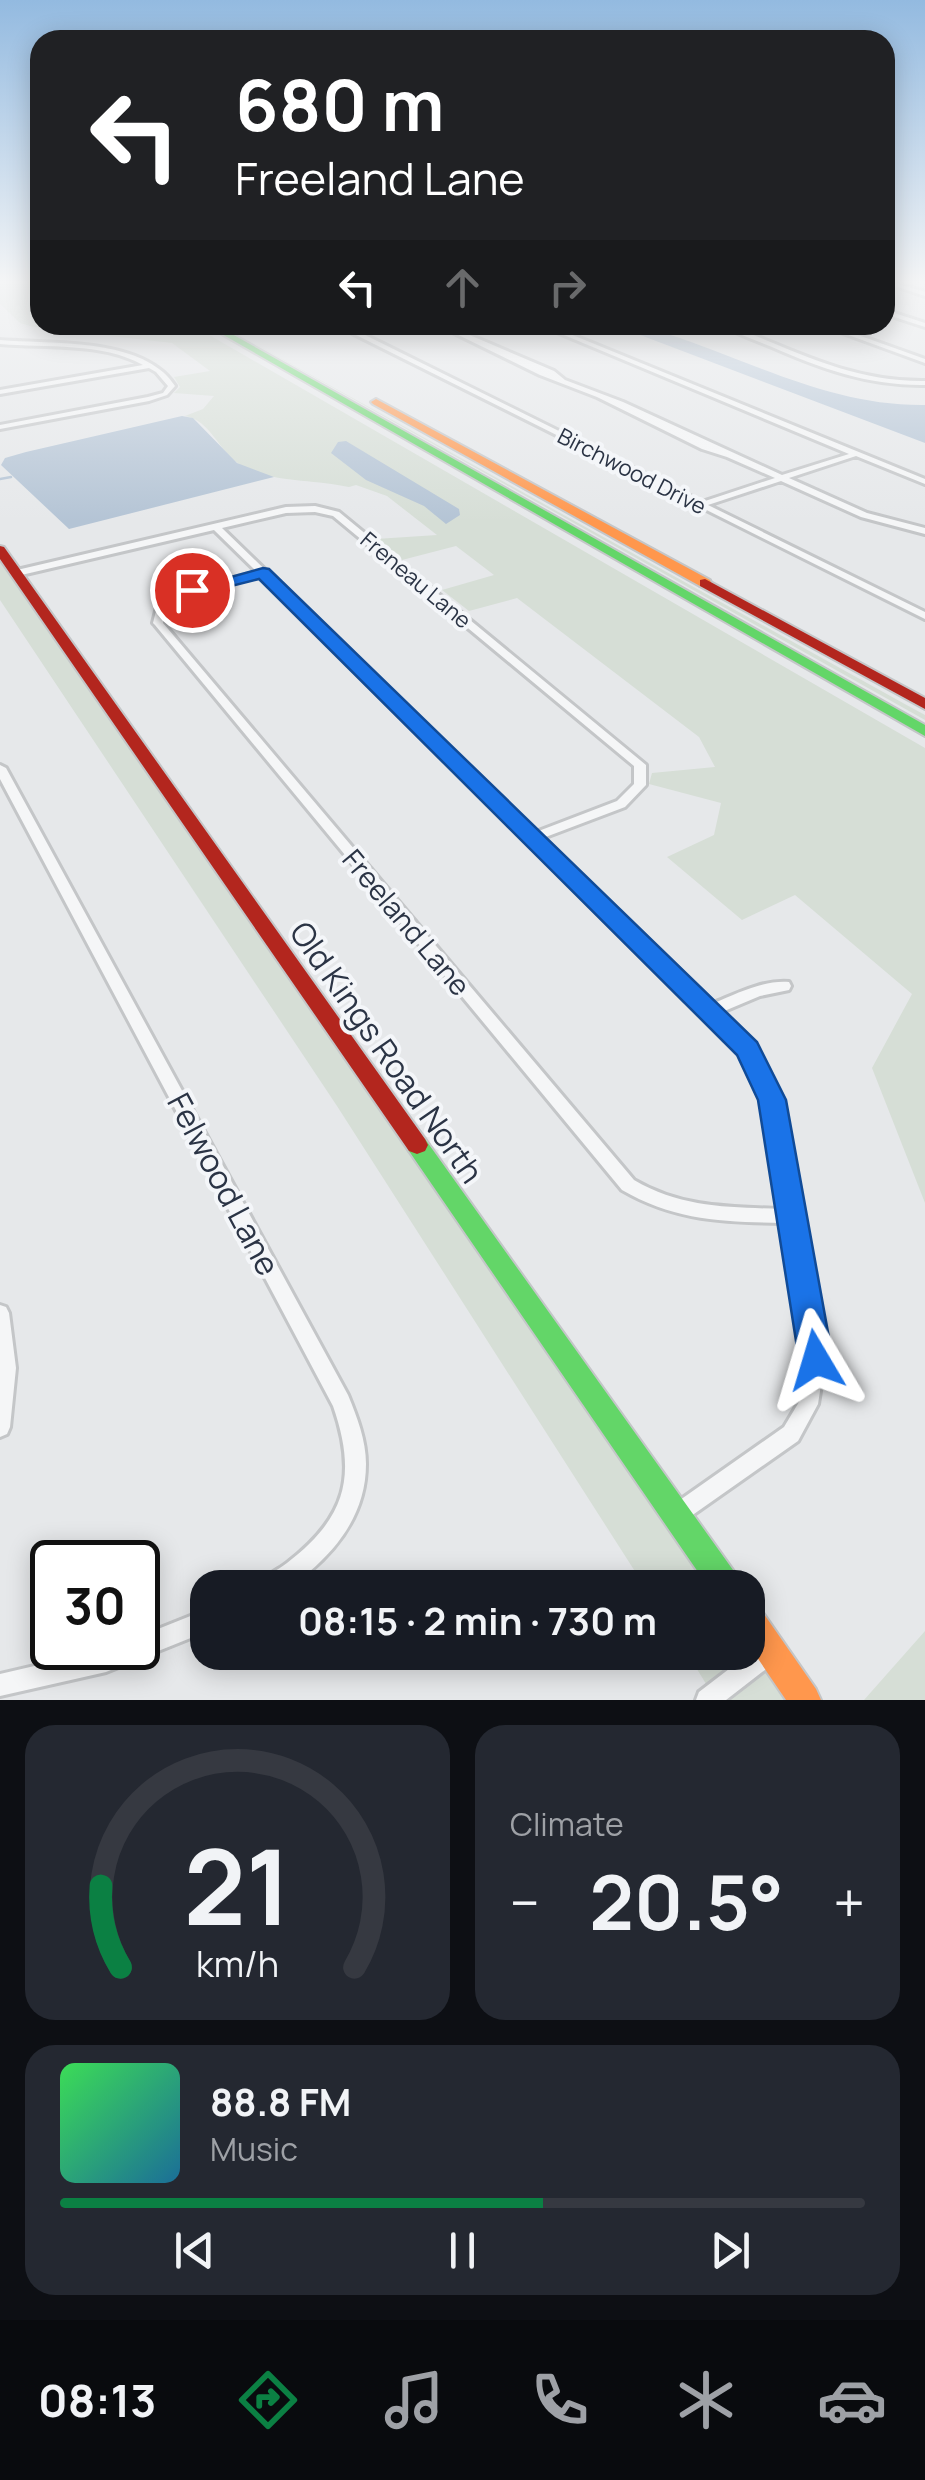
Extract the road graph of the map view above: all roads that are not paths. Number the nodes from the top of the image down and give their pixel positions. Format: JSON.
{"nodes":[{"id":1,"x":144,"y":363,"type":"edge"},
{"id":2,"x":278,"y":363,"type":"edge"},
{"id":3,"x":307,"y":363,"type":"edge"},
{"id":4,"x":416,"y":363,"type":"edge"},
{"id":5,"x":531,"y":363,"type":"edge"},
{"id":6,"x":637,"y":363,"type":"edge"},
{"id":7,"x":824,"y":363,"type":"edge"},
{"id":8,"x":150,"y":366,"type":"junction"},
{"id":9,"x":925,"y":383,"type":"edge"},
{"id":10,"x":0,"y":392,"type":"edge"},
{"id":11,"x":0,"y":428,"type":"edge"},
{"id":12,"x":856,"y":454,"type":"junction"},
{"id":13,"x":781,"y":478,"type":"junction"},
{"id":14,"x":925,"y":482,"type":"edge"},
{"id":15,"x":700,"y":505,"type":"junction"},
{"id":16,"x":215,"y":526,"type":"junction"},
{"id":17,"x":925,"y":532,"type":"edge"},
{"id":18,"x":0,"y":550,"type":"edge"},
{"id":19,"x":16,"y":573,"type":"junction"},
{"id":20,"x":263,"y":573,"type":"junction"},
{"id":21,"x":925,"y":616,"type":"edge"},
{"id":22,"x":925,"y":704,"type":"edge"},
{"id":23,"x":925,"y":731,"type":"edge"},
{"id":24,"x":0,"y":768,"type":"edge"},
{"id":25,"x":534,"y":837,"type":"junction"},
{"id":26,"x":784,"y":986,"type":"dead end"},
{"id":27,"x":712,"y":1010,"type":"junction"},
{"id":28,"x":793,"y":1216,"type":"junction"},
{"id":29,"x":0,"y":1313,"type":"edge"},
{"id":30,"x":0,"y":1427,"type":"edge"},
{"id":31,"x":677,"y":1514,"type":"junction"},
{"id":32,"x":294,"y":1570,"type":"edge"},
{"id":33,"x":715,"y":1570,"type":"edge"},
{"id":34,"x":190,"y":1627,"type":"edge"},
{"id":35,"x":765,"y":1644,"type":"edge"},
{"id":36,"x":770,"y":1652,"type":"junction"},
{"id":37,"x":0,"y":1685,"type":"edge"},
{"id":38,"x":707,"y":1700,"type":"edge"},
{"id":39,"x":804,"y":1700,"type":"edge"}],
"edges":[{"from":1,"to":8,"type":"street"},
{"from":2,"to":23,"type":"main road"},
{"from":3,"to":22,"type":"main road"},
{"from":4,"to":15,"type":"street","name":"Birchwood Drive"},
{"from":5,"to":13,"type":"street"},
{"from":6,"to":12,"type":"street"},
{"from":7,"to":9,"type":"street"},
{"from":8,"to":10,"type":"street"},
{"from":8,"to":11,"type":"street"},
{"from":12,"to":13,"type":"street"},
{"from":12,"to":14,"type":"street"},
{"from":13,"to":15,"type":"street"},
{"from":13,"to":17,"type":"street"},
{"from":15,"to":21,"type":"street","name":"Birchwood Drive"},
{"from":16,"to":19,"type":"street","name":"Freneau Lane"},
{"from":16,"to":20,"type":"street"},
{"from":16,"to":25,"type":"street","name":"Freneau Lane"},
{"from":18,"to":19,"type":"main road","name":"Old Kings Road North"},
{"from":19,"to":31,"type":"main road","name":"Old Kings Road North"},
{"from":20,"to":25,"type":"street"},
{"from":20,"to":28,"type":"street","name":"Freeland Lane"},
{"from":24,"to":32,"type":"street","name":"Felwood Lane"},
{"from":25,"to":27,"type":"street"},
{"from":26,"to":27,"type":"street"},
{"from":27,"to":28,"type":"street"},
{"from":28,"to":31,"type":"street"},
{"from":29,"to":30,"type":"street"},
{"from":31,"to":33,"type":"main road","name":"Old Kings Road North"},
{"from":34,"to":37,"type":"street"},
{"from":35,"to":36,"type":"main road"},
{"from":36,"to":38,"type":"street"},
{"from":36,"to":39,"type":"main road"}]}
